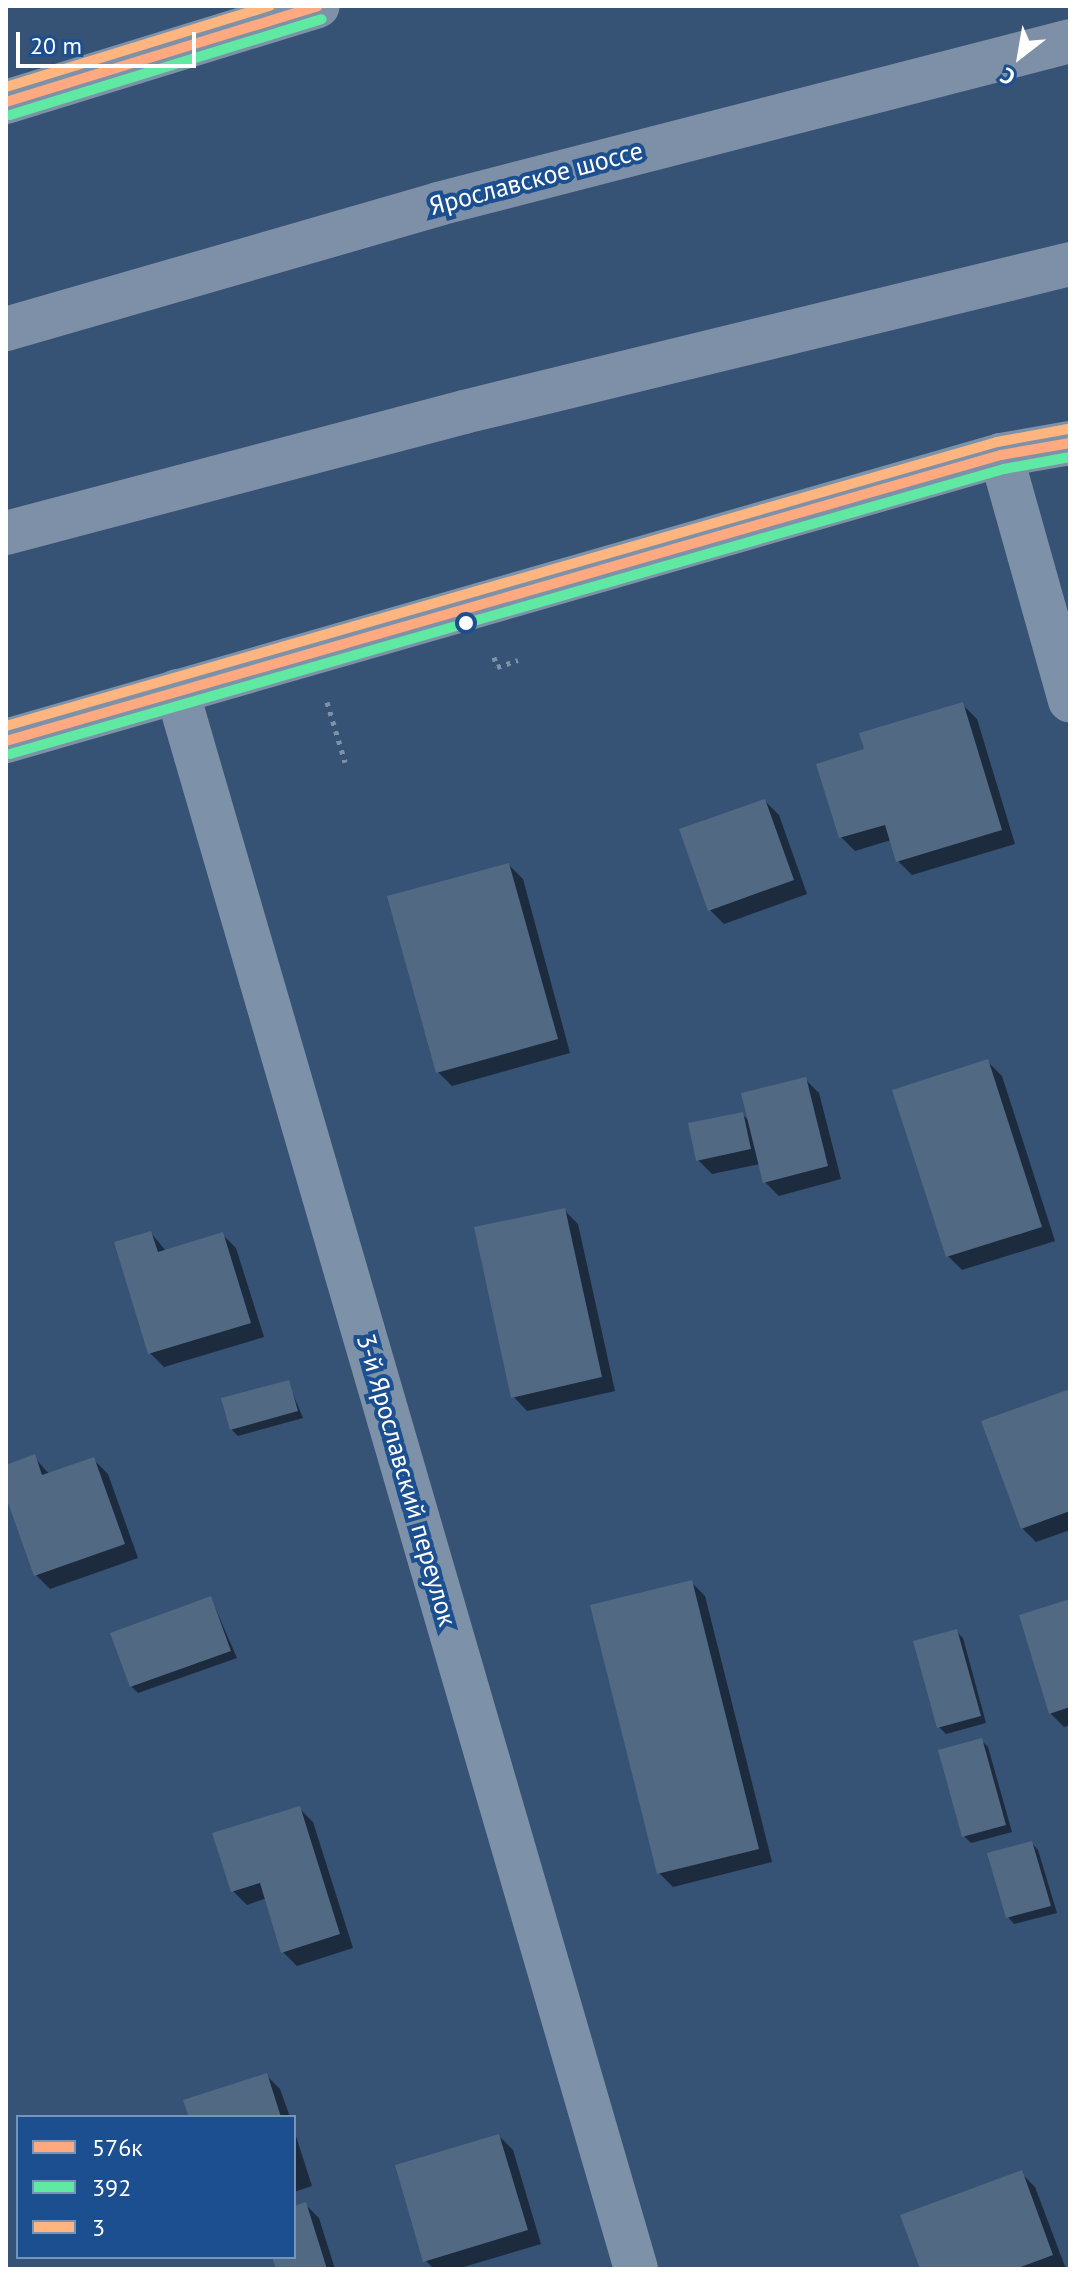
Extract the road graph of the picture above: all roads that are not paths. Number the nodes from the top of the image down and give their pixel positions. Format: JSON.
{"nodes":[{"id":1,"x":318,"y":6,"type":"edge"},
{"id":2,"x":1070,"y":41,"type":"edge"},
{"id":3,"x":6,"y":102,"type":"edge"},
{"id":4,"x":1070,"y":264,"type":"edge"},
{"id":5,"x":6,"y":329,"type":"edge"},
{"id":6,"x":1070,"y":443,"type":"edge"},
{"id":7,"x":1001,"y":455,"type":"junction"},
{"id":8,"x":6,"y":533,"type":"edge"},
{"id":9,"x":177,"y":691,"type":"junction"},
{"id":10,"x":1070,"y":700,"type":"edge"},
{"id":11,"x":6,"y":741,"type":"edge"},
{"id":12,"x":636,"y":2269,"type":"edge"}],
"edges":[{"from":1,"to":3,"type":"street"},
{"from":2,"to":5,"type":"highway","name":"Ярославское шоссе"},
{"from":4,"to":8,"type":"highway"},
{"from":6,"to":7,"type":"street"},
{"from":7,"to":9,"type":"street"},
{"from":7,"to":10,"type":"street"},
{"from":9,"to":11,"type":"street"},
{"from":9,"to":12,"type":"street","name":"3-й Ярославский переулок"}]}
